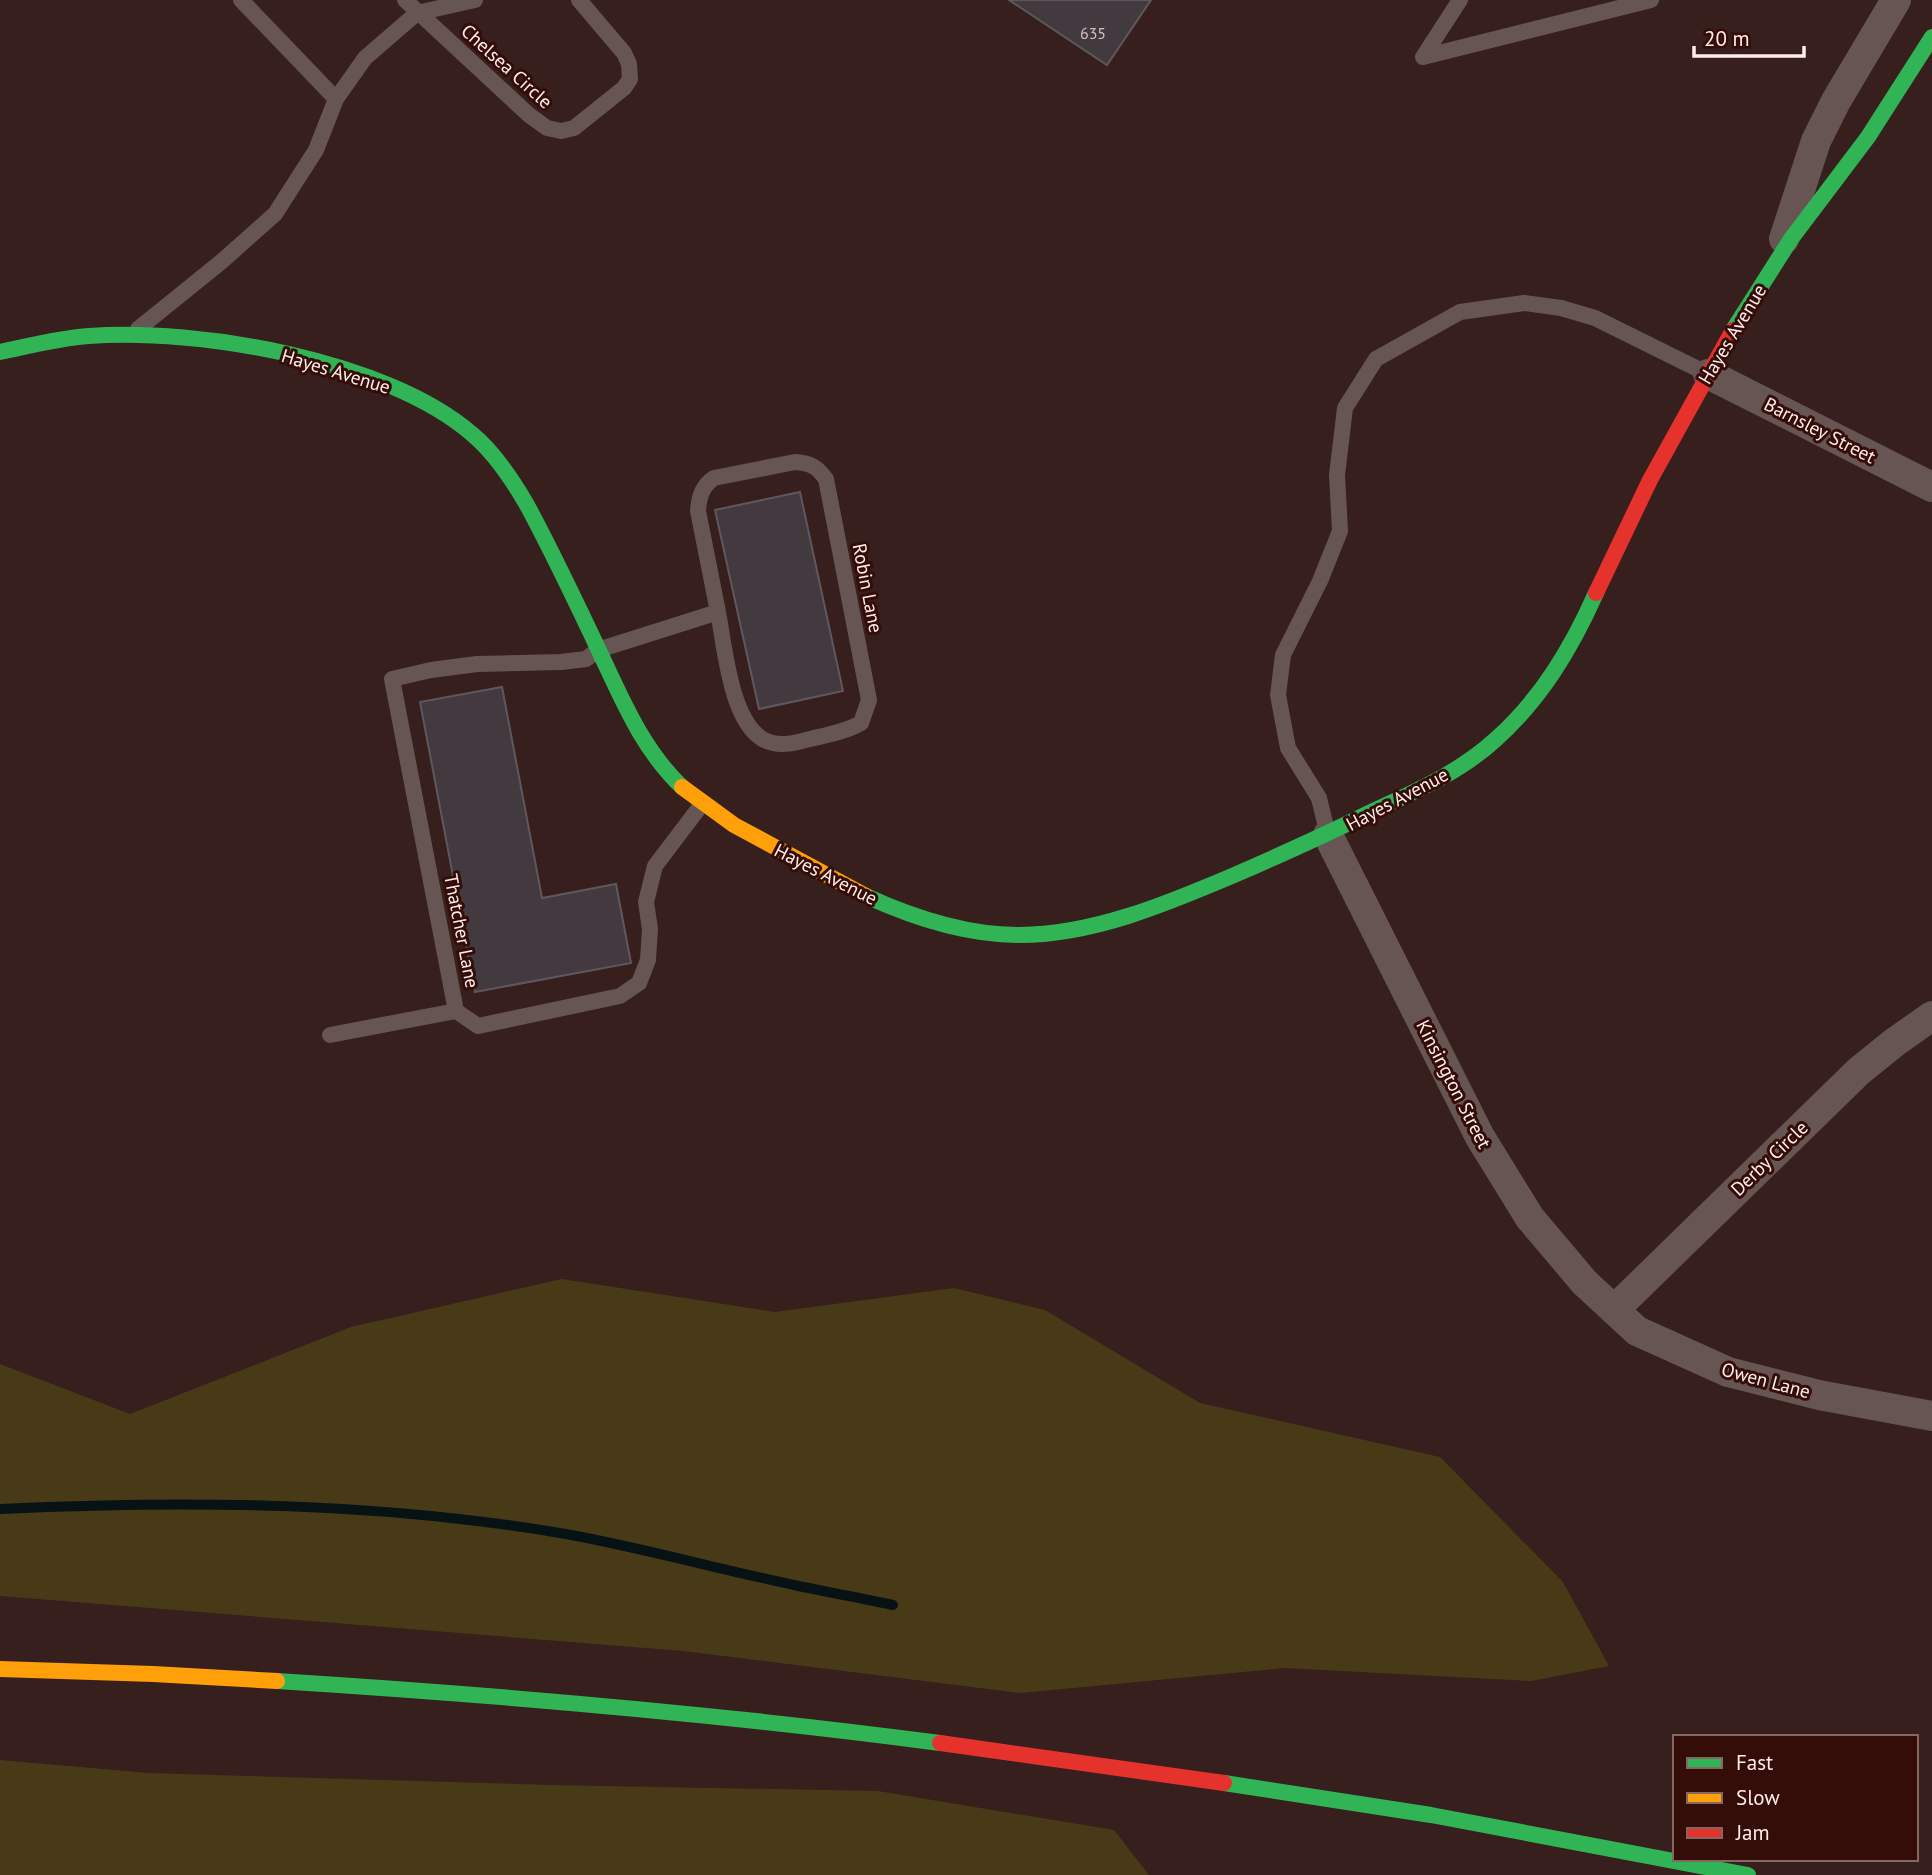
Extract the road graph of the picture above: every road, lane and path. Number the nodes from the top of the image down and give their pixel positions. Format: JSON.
{"nodes":[{"id":1,"x":241,"y":0,"type":"edge"},
{"id":2,"x":405,"y":0,"type":"edge"},
{"id":3,"x":475,"y":0,"type":"edge"},
{"id":4,"x":579,"y":0,"type":"edge"},
{"id":5,"x":1460,"y":0,"type":"edge"},
{"id":6,"x":1651,"y":0,"type":"edge"},
{"id":7,"x":1896,"y":0,"type":"edge"},
{"id":8,"x":417,"y":13,"type":"junction"},
{"id":9,"x":1932,"y":37,"type":"edge"},
{"id":10,"x":336,"y":99,"type":"junction"},
{"id":11,"x":1778,"y":257,"type":"junction"},
{"id":12,"x":132,"y":334,"type":"junction"},
{"id":13,"x":0,"y":352,"type":"edge"},
{"id":14,"x":1708,"y":374,"type":"junction"},
{"id":15,"x":1932,"y":487,"type":"edge"},
{"id":16,"x":718,"y":612,"type":"junction"},
{"id":17,"x":598,"y":650,"type":"junction"},
{"id":18,"x":702,"y":804,"type":"junction"},
{"id":19,"x":1328,"y":835,"type":"junction"},
{"id":20,"x":456,"y":1011,"type":"junction"},
{"id":21,"x":1932,"y":1016,"type":"edge"},
{"id":22,"x":330,"y":1035,"type":"dead end"},
{"id":23,"x":1614,"y":1310,"type":"junction"},
{"id":24,"x":1932,"y":1416,"type":"edge"},
{"id":25,"x":0,"y":1669,"type":"edge"},
{"id":26,"x":1673,"y":1861,"type":"edge"},
{"id":27,"x":1674,"y":1861,"type":"edge"},
{"id":28,"x":1748,"y":1875,"type":"edge"}],
"edges":[{"from":1,"to":10,"type":"lane"},
{"from":2,"to":8,"type":"lane","name":"Chelsea Circle"},
{"from":3,"to":8,"type":"lane","name":"Chelsea Circle"},
{"from":4,"to":8,"type":"lane","name":"Chelsea Circle"},
{"from":5,"to":6,"type":"lane"},
{"from":7,"to":11,"type":"street","name":"Hayes Avenue"},
{"from":8,"to":10,"type":"lane","name":"Chelsea Circle"},
{"from":9,"to":11,"type":"main road","name":"Hayes Avenue"},
{"from":10,"to":12,"type":"lane","name":"Chelsea Circle"},
{"from":11,"to":14,"type":"main road","name":"Hayes Avenue"},
{"from":12,"to":13,"type":"main road","name":"Hayes Avenue"},
{"from":12,"to":17,"type":"main road","name":"Hayes Avenue"},
{"from":14,"to":15,"type":"street","name":"Barnsley Street"},
{"from":14,"to":19,"type":"main road","name":"Hayes Avenue"},
{"from":14,"to":19,"type":"lane"},
{"from":16,"to":16,"type":"lane","name":"Robin Lane"},
{"from":16,"to":17,"type":"lane"},
{"from":17,"to":18,"type":"main road","name":"Hayes Avenue"},
{"from":17,"to":20,"type":"lane","name":"Thatcher Lane"},
{"from":18,"to":19,"type":"main road","name":"Hayes Avenue"},
{"from":18,"to":20,"type":"lane","name":"Thatcher Lane"},
{"from":19,"to":23,"type":"street","name":"Kinsington Street"},
{"from":20,"to":22,"type":"lane"},
{"from":21,"to":23,"type":"street","name":"Derby Circle"},
{"from":23,"to":24,"type":"street","name":"Owen Lane"},
{"from":25,"to":26,"type":"main road"},
{"from":27,"to":28,"type":"main road"}]}
